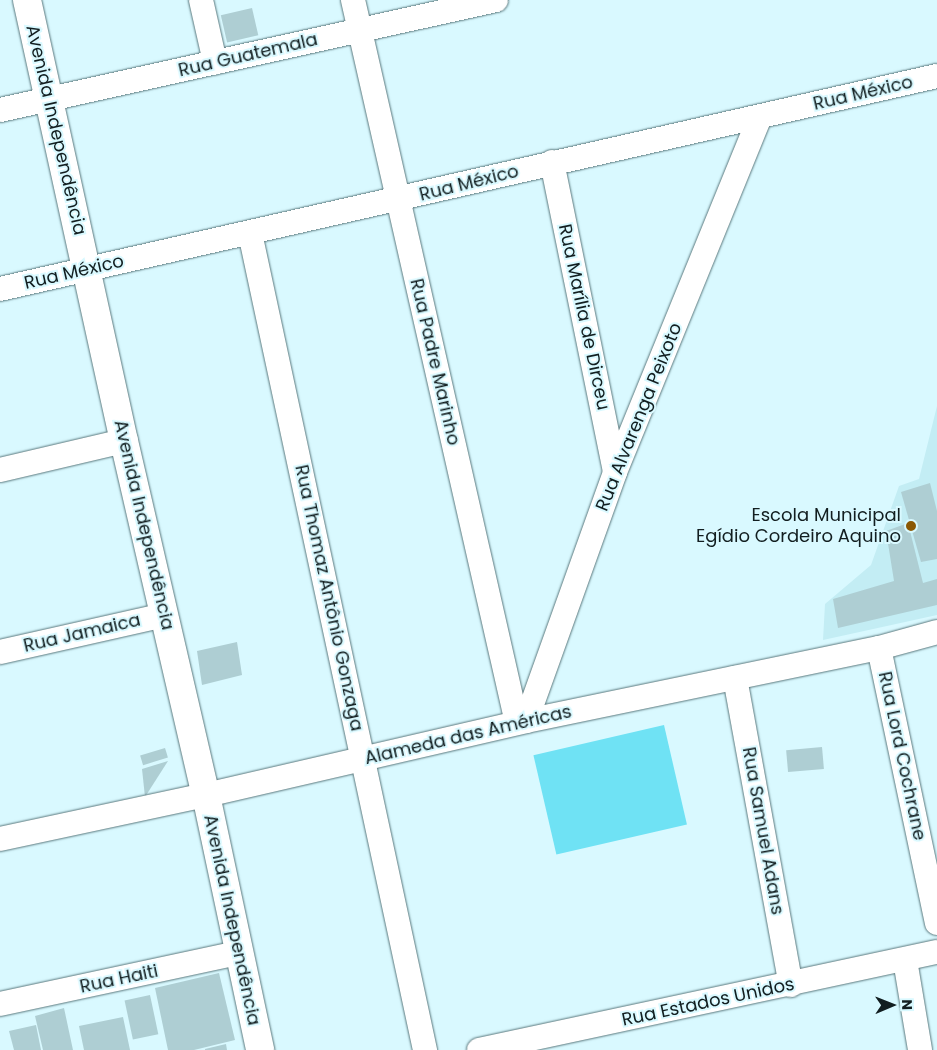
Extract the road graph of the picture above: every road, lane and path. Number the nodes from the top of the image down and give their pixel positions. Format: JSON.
{"nodes":[{"id":1,"x":27,"y":0,"type":"edge"},
{"id":2,"x":201,"y":0,"type":"edge"},
{"id":3,"x":353,"y":0,"type":"edge"},
{"id":4,"x":496,"y":0,"type":"edge"},
{"id":5,"x":360,"y":30,"type":"junction"},
{"id":6,"x":215,"y":62,"type":"junction"},
{"id":7,"x":937,"y":76,"type":"edge"},
{"id":8,"x":49,"y":99,"type":"junction"},
{"id":9,"x":0,"y":110,"type":"edge"},
{"id":10,"x":760,"y":116,"type":"junction"},
{"id":11,"x":552,"y":162,"type":"junction"},
{"id":12,"x":399,"y":200,"type":"junction"},
{"id":13,"x":250,"y":233,"type":"junction"},
{"id":14,"x":88,"y":269,"type":"junction"},
{"id":15,"x":0,"y":289,"type":"edge"},
{"id":16,"x":124,"y":441,"type":"junction"},
{"id":17,"x":0,"y":470,"type":"edge"},
{"id":18,"x":616,"y":472,"type":"junction"},
{"id":19,"x":164,"y":615,"type":"junction"},
{"id":20,"x":937,"y":632,"type":"edge"},
{"id":21,"x":879,"y":648,"type":"junction"},
{"id":22,"x":0,"y":652,"type":"edge"},
{"id":23,"x":735,"y":678,"type":"junction"},
{"id":24,"x":521,"y":722,"type":"junction"},
{"id":25,"x":363,"y":758,"type":"junction"},
{"id":26,"x":206,"y":794,"type":"junction"},
{"id":27,"x":0,"y":839,"type":"edge"},
{"id":28,"x":937,"y":923,"type":"edge"},
{"id":29,"x":937,"y":952,"type":"edge"},
{"id":30,"x":238,"y":953,"type":"junction"},
{"id":31,"x":905,"y":960,"type":"junction"},
{"id":32,"x":791,"y":985,"type":"junction"},
{"id":33,"x":0,"y":1004,"type":"edge"},
{"id":34,"x":260,"y":1050,"type":"edge"},
{"id":35,"x":425,"y":1050,"type":"edge"},
{"id":36,"x":479,"y":1050,"type":"edge"},
{"id":37,"x":920,"y":1050,"type":"edge"}],
"edges":[{"from":1,"to":8,"type":"street","name":"Avenida Independência"},
{"from":2,"to":6,"type":"street"},
{"from":3,"to":5,"type":"street","name":"Rua Padre Marinho"},
{"from":4,"to":5,"type":"street","name":"Rua Guatemala"},
{"from":5,"to":6,"type":"street","name":"Rua Guatemala"},
{"from":5,"to":12,"type":"street","name":"Rua Padre Marinho"},
{"from":6,"to":8,"type":"street","name":"Rua Guatemala"},
{"from":7,"to":10,"type":"street","name":"Rua México"},
{"from":8,"to":9,"type":"street","name":"Rua Guatemala"},
{"from":8,"to":14,"type":"street","name":"Avenida Independência"},
{"from":10,"to":11,"type":"street","name":"Rua México"},
{"from":10,"to":18,"type":"street","name":"Rua Alvarenga Peixoto"},
{"from":11,"to":12,"type":"street","name":"Rua México"},
{"from":11,"to":18,"type":"street","name":"Rua Marília de Dirceu"},
{"from":12,"to":13,"type":"street","name":"Rua México"},
{"from":12,"to":24,"type":"street","name":"Rua Padre Marinho"},
{"from":13,"to":14,"type":"street","name":"Rua México"},
{"from":13,"to":25,"type":"street","name":"Rua Thomaz Antônio Gonzaga"},
{"from":14,"to":15,"type":"street","name":"Rua México"},
{"from":14,"to":16,"type":"street","name":"Avenida Independência"},
{"from":16,"to":17,"type":"street"},
{"from":16,"to":19,"type":"street","name":"Avenida Independência"},
{"from":18,"to":24,"type":"street","name":"Rua Alvarenga Peixoto"},
{"from":19,"to":22,"type":"street","name":"Rua Jamaica"},
{"from":19,"to":26,"type":"street","name":"Avenida Independência"},
{"from":20,"to":21,"type":"street","name":"Alameda das Américas"},
{"from":21,"to":23,"type":"street","name":"Alameda das Américas"},
{"from":21,"to":28,"type":"street","name":"Rua Lord Cochrane"},
{"from":23,"to":24,"type":"street","name":"Alameda das Américas"},
{"from":23,"to":32,"type":"street","name":"Rua Samuel Adans"},
{"from":24,"to":25,"type":"street","name":"Alameda das Américas"},
{"from":25,"to":26,"type":"street","name":"Alameda das Américas"},
{"from":25,"to":35,"type":"street","name":"Rua Thomaz Antônio Gonzaga"},
{"from":26,"to":27,"type":"street","name":"Alameda das Américas"},
{"from":26,"to":30,"type":"street","name":"Avenida Independência"},
{"from":29,"to":31,"type":"street","name":"Rua Estados Unidos"},
{"from":30,"to":33,"type":"street","name":"Rua Haiti"},
{"from":30,"to":34,"type":"street","name":"Avenida Independência"},
{"from":31,"to":32,"type":"street","name":"Rua Estados Unidos"},
{"from":31,"to":37,"type":"street"},
{"from":32,"to":36,"type":"street","name":"Rua Estados Unidos"}]}
